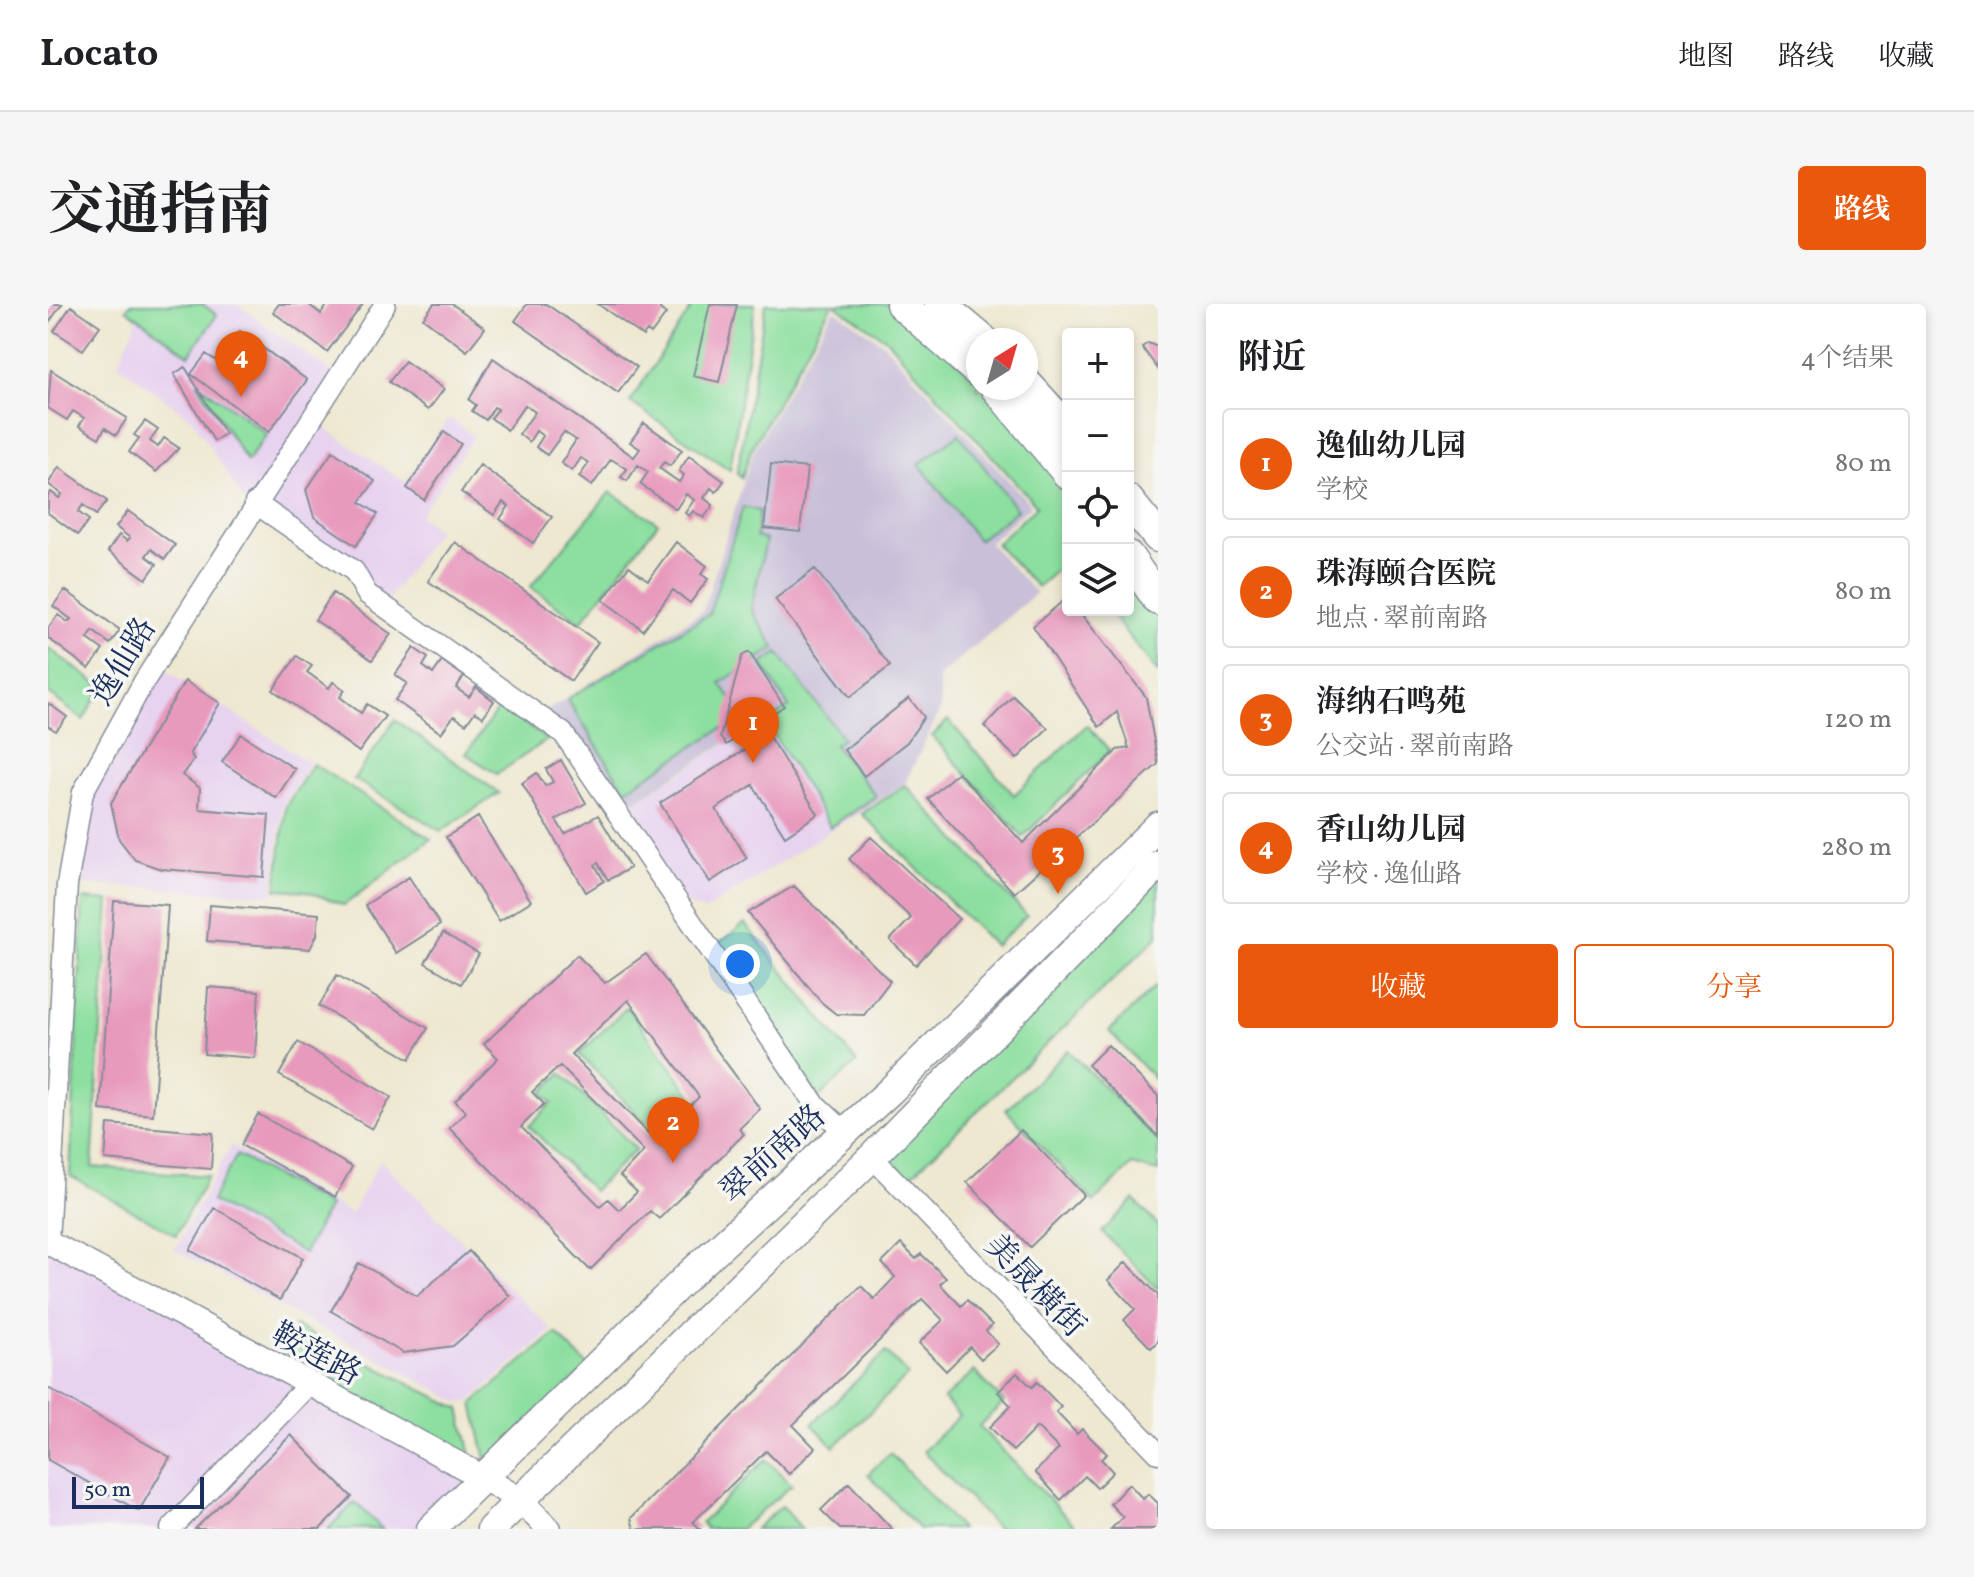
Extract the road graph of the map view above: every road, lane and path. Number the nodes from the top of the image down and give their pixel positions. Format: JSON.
{"nodes":[{"id":1,"x":385,"y":304,"type":"edge"},
{"id":2,"x":901,"y":304,"type":"edge"},
{"id":3,"x":940,"y":304,"type":"edge"},
{"id":4,"x":969,"y":328,"type":"edge"},
{"id":5,"x":966,"y":361,"type":"edge"},
{"id":6,"x":1038,"y":396,"type":"edge"},
{"id":7,"x":1006,"y":400,"type":"edge"},
{"id":8,"x":1062,"y":422,"type":"edge"},
{"id":9,"x":1066,"y":472,"type":"edge"},
{"id":10,"x":255,"y":503,"type":"junction"},
{"id":11,"x":1134,"y":507,"type":"edge"},
{"id":12,"x":1158,"y":537,"type":"edge"},
{"id":13,"x":1134,"y":565,"type":"edge"},
{"id":14,"x":1158,"y":600,"type":"edge"},
{"id":15,"x":1158,"y":826,"type":"edge"},
{"id":16,"x":1158,"y":865,"type":"edge"},
{"id":17,"x":845,"y":1132,"type":"junction"},
{"id":18,"x":872,"y":1157,"type":"junction"},
{"id":19,"x":48,"y":1243,"type":"edge"},
{"id":20,"x":308,"y":1385,"type":"junction"},
{"id":21,"x":1158,"y":1453,"type":"edge"},
{"id":22,"x":484,"y":1478,"type":"junction"},
{"id":23,"x":520,"y":1500,"type":"junction"},
{"id":24,"x":171,"y":1529,"type":"edge"},
{"id":25,"x":431,"y":1529,"type":"edge"},
{"id":26,"x":491,"y":1529,"type":"edge"},
{"id":27,"x":549,"y":1529,"type":"edge"}],
"edges":[{"from":1,"to":10,"type":"street","name":"逸仙路"},
{"from":2,"to":5,"type":"main road"},
{"from":3,"to":4,"type":"main road"},
{"from":6,"to":8,"type":"main road"},
{"from":7,"to":9,"type":"main road"},
{"from":10,"to":17,"type":"street"},
{"from":10,"to":19,"type":"street","name":"逸仙路"},
{"from":11,"to":12,"type":"main road"},
{"from":13,"to":14,"type":"main road"},
{"from":15,"to":17,"type":"main road","name":"翠前南路"},
{"from":16,"to":18,"type":"main road"},
{"from":17,"to":22,"type":"main road","name":"翠前南路"},
{"from":18,"to":21,"type":"street","name":"美晟橫街"},
{"from":18,"to":23,"type":"main road"},
{"from":19,"to":20,"type":"street","name":"鞍莲路"},
{"from":20,"to":22,"type":"street","name":"鞍莲路"},
{"from":20,"to":24,"type":"street"},
{"from":22,"to":23,"type":"street","name":"鞍莲路"},
{"from":22,"to":25,"type":"main road","name":"翠前南路"},
{"from":23,"to":26,"type":"main road"},
{"from":23,"to":27,"type":"street","name":"鞍莲路"}]}
